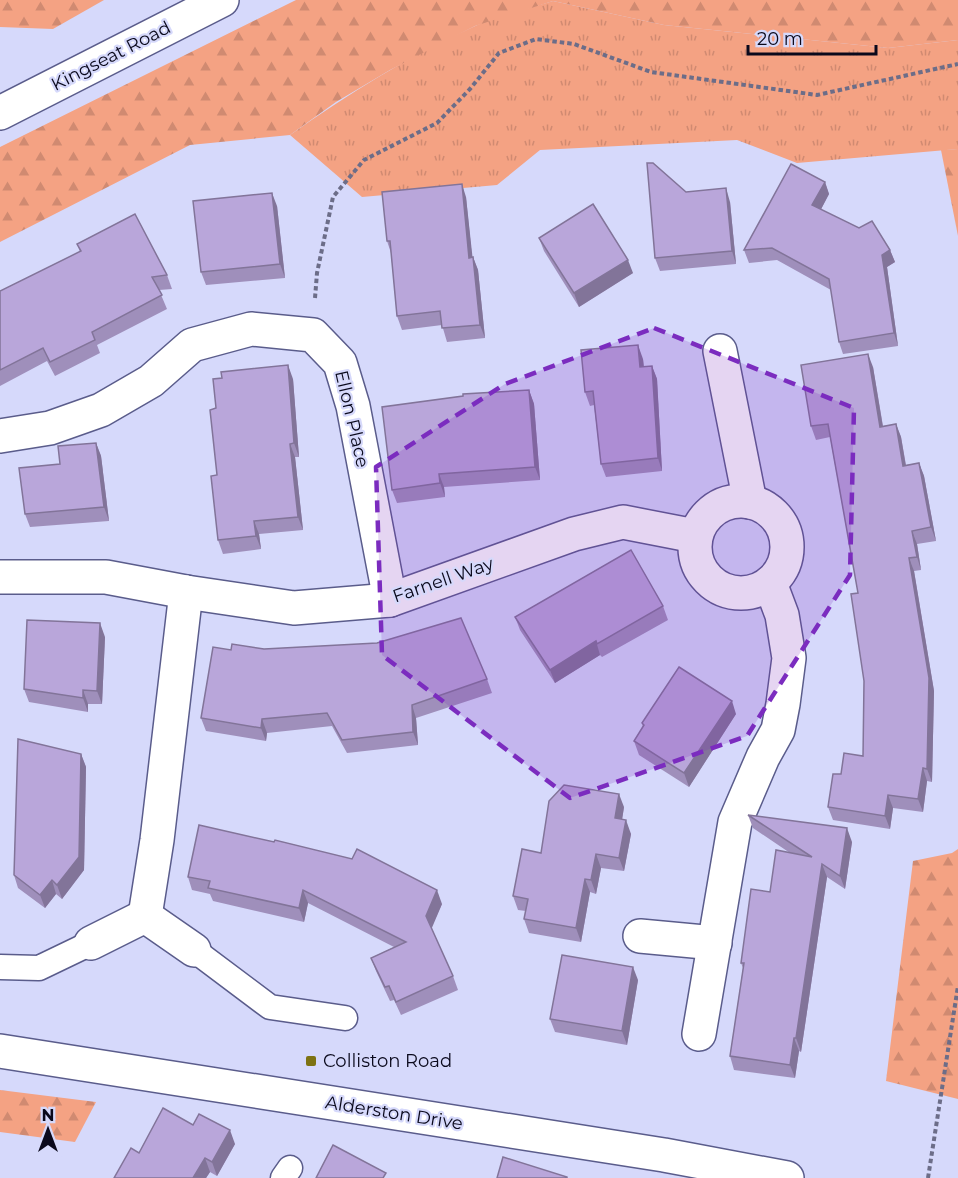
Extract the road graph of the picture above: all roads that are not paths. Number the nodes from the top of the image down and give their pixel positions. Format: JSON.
{"nodes":[{"id":1,"x":222,"y":0,"type":"edge"},
{"id":2,"x":0,"y":113,"type":"edge"},
{"id":3,"x":720,"y":351,"type":"dead end"},
{"id":4,"x":0,"y":436,"type":"edge"},
{"id":5,"x":750,"y":502,"type":"junction"},
{"id":6,"x":695,"y":537,"type":"junction"},
{"id":7,"x":0,"y":577,"type":"edge"},
{"id":8,"x":770,"y":584,"type":"junction"},
{"id":9,"x":186,"y":592,"type":"junction"},
{"id":10,"x":390,"y":600,"type":"junction"},
{"id":11,"x":145,"y":916,"type":"junction"},
{"id":12,"x":640,"y":936,"type":"dead end"},
{"id":13,"x":91,"y":943,"type":"joint"},
{"id":14,"x":715,"y":943,"type":"junction"},
{"id":15,"x":194,"y":950,"type":"joint"},
{"id":16,"x":0,"y":967,"type":"edge"},
{"id":17,"x":345,"y":1018,"type":"dead end"},
{"id":18,"x":699,"y":1034,"type":"dead end"},
{"id":19,"x":0,"y":1051,"type":"edge"},
{"id":20,"x":660,"y":1167,"type":"edge"},
{"id":21,"x":787,"y":1178,"type":"edge"}],
"edges":[{"from":1,"to":2,"type":"street","name":"Kingseat Road"},
{"from":3,"to":5,"type":"street"},
{"from":4,"to":10,"type":"street","name":"Ellon Place"},
{"from":5,"to":6,"type":"street"},
{"from":5,"to":8,"type":"street"},
{"from":6,"to":8,"type":"street"},
{"from":6,"to":10,"type":"street","name":"Farnell Way"},
{"from":7,"to":9,"type":"street","name":"Farnell Way"},
{"from":8,"to":14,"type":"street"},
{"from":9,"to":10,"type":"street","name":"Farnell Way"},
{"from":9,"to":11,"type":"street"},
{"from":11,"to":13,"type":"street"},
{"from":11,"to":15,"type":"street"},
{"from":12,"to":14,"type":"street"},
{"from":13,"to":16,"type":"lane"},
{"from":14,"to":18,"type":"street"},
{"from":15,"to":17,"type":"lane"},
{"from":19,"to":20,"type":"street","name":"Alderston Drive"},
{"from":20,"to":21,"type":"street","name":"Alderston Drive"}]}
